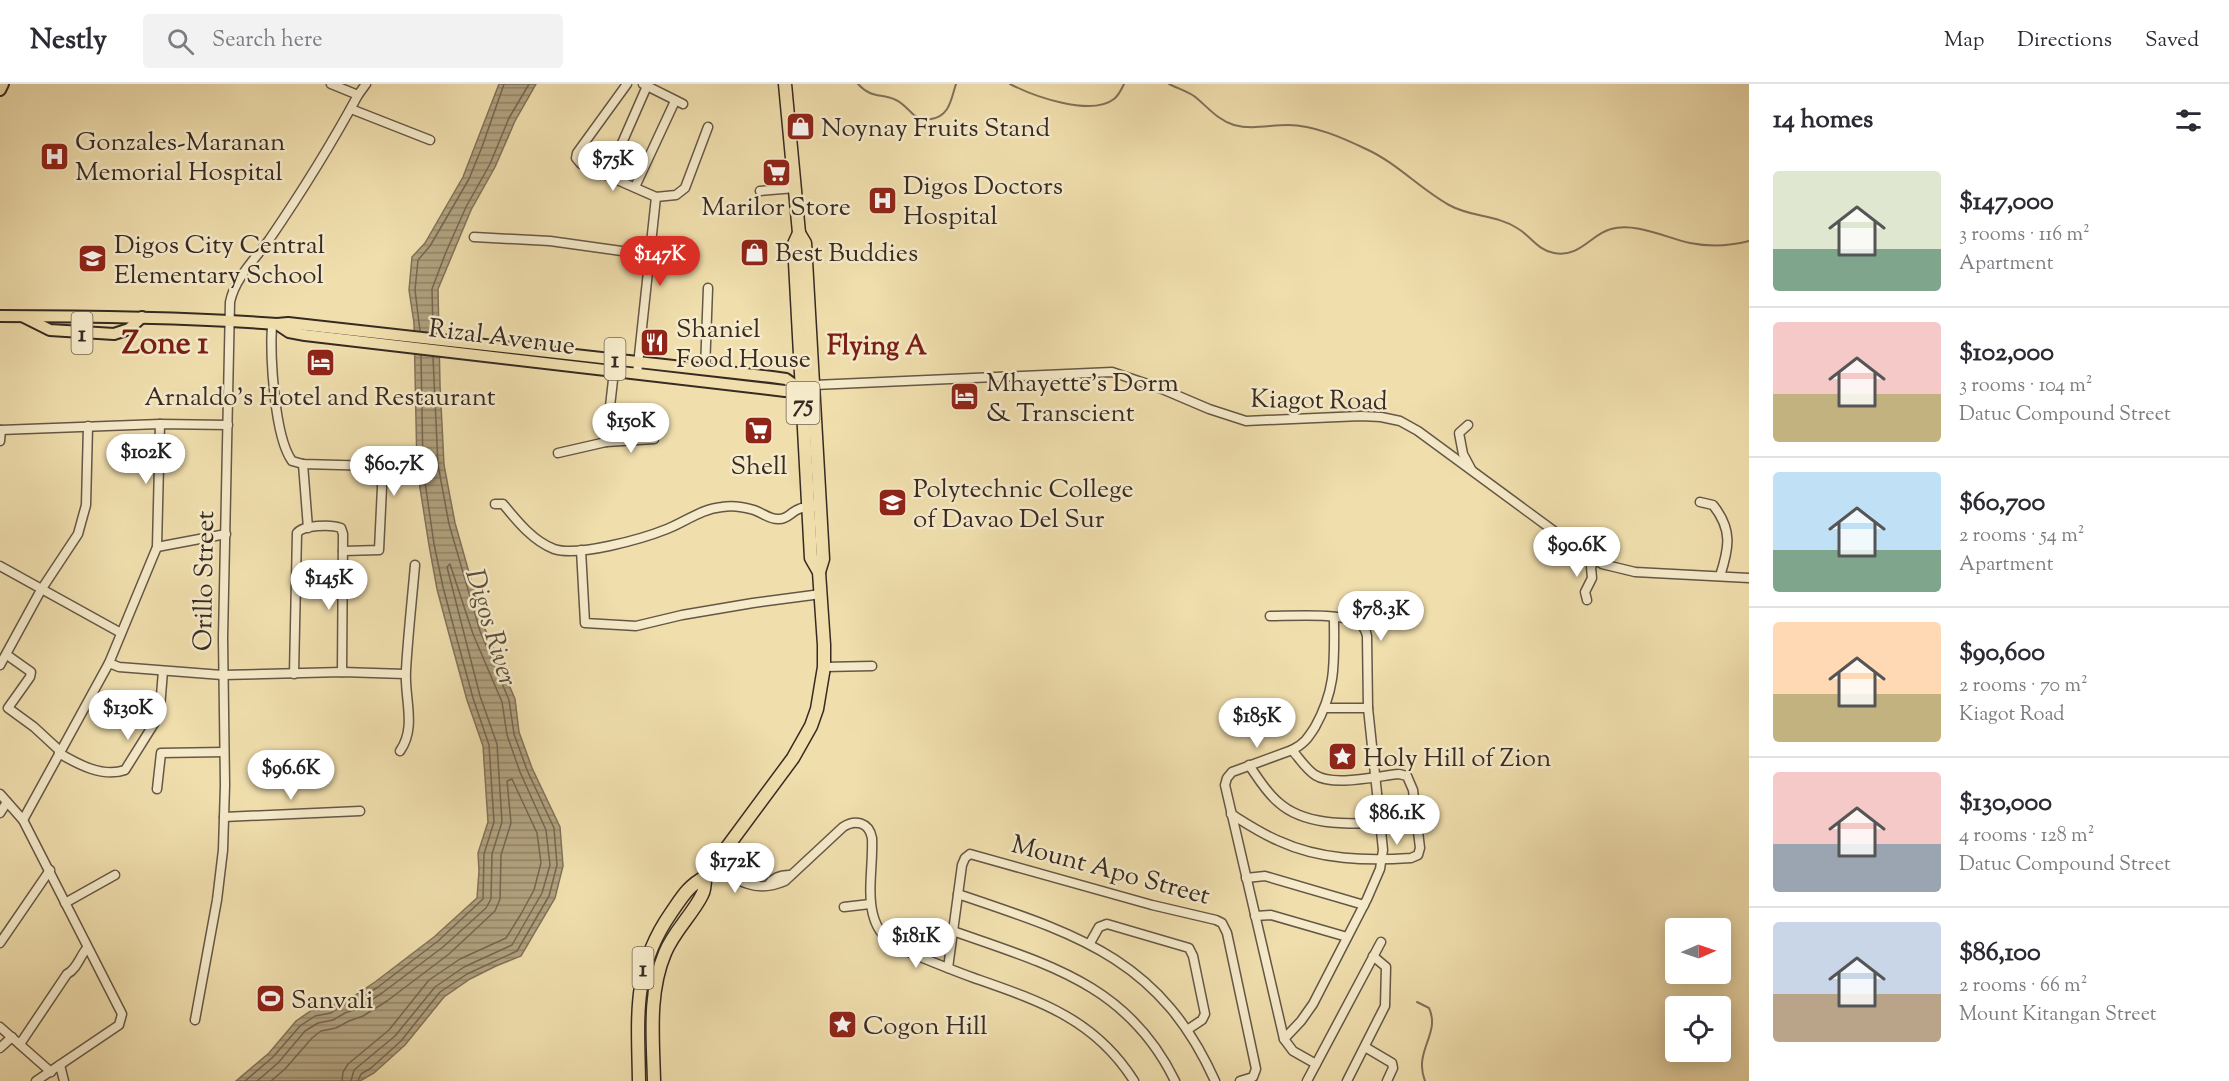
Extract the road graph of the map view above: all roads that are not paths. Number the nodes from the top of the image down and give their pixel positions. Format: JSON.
{"nodes":[{"id":1,"x":3,"y":84,"type":"edge"},
{"id":2,"x":331,"y":84,"type":"edge"},
{"id":3,"x":366,"y":84,"type":"edge"},
{"id":4,"x":627,"y":84,"type":"edge"},
{"id":5,"x":785,"y":84,"type":"edge"},
{"id":6,"x":645,"y":85,"type":"edge"},
{"id":7,"x":0,"y":90,"type":"edge"},
{"id":8,"x":358,"y":95,"type":"junction"},
{"id":9,"x":351,"y":109,"type":"junction"},
{"id":10,"x":708,"y":127,"type":"dead end"},
{"id":11,"x":430,"y":140,"type":"dead end"},
{"id":12,"x":608,"y":175,"type":"junction"},
{"id":13,"x":634,"y":187,"type":"junction"},
{"id":14,"x":795,"y":188,"type":"junction"},
{"id":15,"x":760,"y":190,"type":"dead end"},
{"id":16,"x":656,"y":197,"type":"junction"},
{"id":17,"x":474,"y":237,"type":"dead end"},
{"id":18,"x":650,"y":255,"type":"junction"},
{"id":19,"x":708,"y":288,"type":"dead end"},
{"id":20,"x":0,"y":316,"type":"edge"},
{"id":21,"x":21,"y":316,"type":"junction"},
{"id":22,"x":142,"y":317,"type":"junction"},
{"id":23,"x":229,"y":321,"type":"junction"},
{"id":24,"x":275,"y":324,"type":"junction"},
{"id":25,"x":448,"y":346,"type":"junction"},
{"id":26,"x":638,"y":368,"type":"junction"},
{"id":27,"x":705,"y":370,"type":"junction"},
{"id":28,"x":614,"y":371,"type":"junction"},
{"id":29,"x":804,"y":386,"type":"junction"},
{"id":30,"x":160,"y":424,"type":"junction"},
{"id":31,"x":228,"y":425,"type":"junction"},
{"id":32,"x":1468,"y":425,"type":"dead end"},
{"id":33,"x":88,"y":426,"type":"junction"},
{"id":34,"x":1,"y":430,"type":"edge"},
{"id":35,"x":654,"y":439,"type":"dead end"},
{"id":36,"x":0,"y":441,"type":"edge"},
{"id":37,"x":606,"y":442,"type":"junction"},
{"id":38,"x":558,"y":453,"type":"dead end"},
{"id":39,"x":303,"y":464,"type":"junction"},
{"id":40,"x":383,"y":466,"type":"junction"},
{"id":41,"x":412,"y":467,"type":"dead end"},
{"id":42,"x":1473,"y":472,"type":"junction"},
{"id":43,"x":1700,"y":502,"type":"dead end"},
{"id":44,"x":495,"y":504,"type":"dead end"},
{"id":45,"x":814,"y":507,"type":"junction"},
{"id":46,"x":308,"y":528,"type":"junction"},
{"id":47,"x":226,"y":534,"type":"junction"},
{"id":48,"x":158,"y":547,"type":"junction"},
{"id":49,"x":581,"y":550,"type":"junction"},
{"id":50,"x":343,"y":551,"type":"junction"},
{"id":51,"x":1594,"y":559,"type":"junction"},
{"id":52,"x":415,"y":565,"type":"dead end"},
{"id":53,"x":0,"y":566,"type":"edge"},
{"id":54,"x":1720,"y":576,"type":"junction"},
{"id":55,"x":1749,"y":578,"type":"edge"},
{"id":56,"x":41,"y":590,"type":"junction"},
{"id":57,"x":821,"y":594,"type":"junction"},
{"id":58,"x":1587,"y":600,"type":"dead end"},
{"id":59,"x":1270,"y":616,"type":"dead end"},
{"id":60,"x":1334,"y":617,"type":"junction"},
{"id":61,"x":121,"y":633,"type":"junction"},
{"id":62,"x":7,"y":655,"type":"junction"},
{"id":63,"x":109,"y":663,"type":"junction"},
{"id":64,"x":0,"y":665,"type":"edge"},
{"id":65,"x":872,"y":666,"type":"dead end"},
{"id":66,"x":824,"y":667,"type":"junction"},
{"id":67,"x":164,"y":671,"type":"junction"},
{"id":68,"x":342,"y":672,"type":"junction"},
{"id":69,"x":294,"y":674,"type":"junction"},
{"id":70,"x":405,"y":674,"type":"junction"},
{"id":71,"x":222,"y":675,"type":"junction"},
{"id":72,"x":1325,"y":708,"type":"junction"},
{"id":73,"x":1368,"y":708,"type":"junction"},
{"id":74,"x":1292,"y":750,"type":"junction"},
{"id":75,"x":400,"y":751,"type":"dead end"},
{"id":76,"x":59,"y":752,"type":"junction"},
{"id":77,"x":224,"y":752,"type":"junction"},
{"id":78,"x":1249,"y":765,"type":"junction"},
{"id":79,"x":1376,"y":776,"type":"junction"},
{"id":80,"x":157,"y":789,"type":"dead end"},
{"id":81,"x":0,"y":794,"type":"edge"},
{"id":82,"x":6,"y":802,"type":"junction"},
{"id":83,"x":360,"y":811,"type":"dead end"},
{"id":84,"x":0,"y":813,"type":"edge"},
{"id":85,"x":1231,"y":814,"type":"junction"},
{"id":86,"x":224,"y":817,"type":"junction"},
{"id":87,"x":22,"y":820,"type":"junction"},
{"id":88,"x":1381,"y":823,"type":"junction"},
{"id":89,"x":1382,"y":860,"type":"junction"},
{"id":90,"x":715,"y":864,"type":"junction"},
{"id":91,"x":50,"y":870,"type":"junction"},
{"id":92,"x":115,"y":875,"type":"dead end"},
{"id":93,"x":705,"y":877,"type":"junction"},
{"id":94,"x":1246,"y":878,"type":"junction"},
{"id":95,"x":958,"y":894,"type":"junction"},
{"id":96,"x":65,"y":903,"type":"junction"},
{"id":97,"x":870,"y":904,"type":"junction"},
{"id":98,"x":1364,"y":905,"type":"junction"},
{"id":99,"x":844,"y":907,"type":"dead end"},
{"id":100,"x":1255,"y":916,"type":"junction"},
{"id":101,"x":953,"y":931,"type":"junction"},
{"id":102,"x":1347,"y":937,"type":"junction"},
{"id":103,"x":1381,"y":942,"type":"dead end"},
{"id":104,"x":0,"y":943,"type":"edge"},
{"id":105,"x":1090,"y":943,"type":"junction"},
{"id":106,"x":87,"y":948,"type":"junction"},
{"id":107,"x":1373,"y":956,"type":"junction"},
{"id":108,"x":948,"y":968,"type":"junction"},
{"id":109,"x":195,"y":1020,"type":"dead end"},
{"id":110,"x":0,"y":1027,"type":"edge"},
{"id":111,"x":1187,"y":1030,"type":"junction"},
{"id":112,"x":12,"y":1037,"type":"junction"},
{"id":113,"x":1284,"y":1039,"type":"junction"},
{"id":114,"x":20,"y":1044,"type":"junction"},
{"id":115,"x":1365,"y":1047,"type":"junction"},
{"id":116,"x":0,"y":1048,"type":"edge"},
{"id":117,"x":1316,"y":1064,"type":"junction"},
{"id":118,"x":60,"y":1065,"type":"junction"},
{"id":119,"x":51,"y":1072,"type":"junction"},
{"id":120,"x":36,"y":1081,"type":"edge"},
{"id":121,"x":64,"y":1081,"type":"edge"},
{"id":122,"x":639,"y":1081,"type":"edge"},
{"id":123,"x":654,"y":1081,"type":"edge"},
{"id":124,"x":1134,"y":1081,"type":"edge"},
{"id":125,"x":1175,"y":1081,"type":"edge"},
{"id":126,"x":1215,"y":1081,"type":"edge"},
{"id":127,"x":1240,"y":1081,"type":"edge"},
{"id":128,"x":1307,"y":1081,"type":"edge"},
{"id":129,"x":1347,"y":1081,"type":"edge"},
{"id":130,"x":1387,"y":1081,"type":"edge"}],
"edges":[{"from":1,"to":7,"type":"main road"},
{"from":2,"to":8,"type":"street"},
{"from":3,"to":8,"type":"street","name":"Orillo Street"},
{"from":4,"to":12,"type":"street"},
{"from":5,"to":14,"type":"highway","number":"75"},
{"from":6,"to":12,"type":"street"},
{"from":6,"to":13,"type":"street"},
{"from":8,"to":9,"type":"street","name":"Orillo Street"},
{"from":9,"to":11,"type":"street"},
{"from":9,"to":23,"type":"street","name":"Orillo Street"},
{"from":10,"to":16,"type":"street"},
{"from":12,"to":13,"type":"street"},
{"from":13,"to":16,"type":"street"},
{"from":14,"to":15,"type":"street"},
{"from":14,"to":29,"type":"highway","number":"75"},
{"from":16,"to":18,"type":"street"},
{"from":17,"to":18,"type":"street"},
{"from":18,"to":26,"type":"street"},
{"from":19,"to":27,"type":"street"},
{"from":20,"to":21,"type":"main road","name":"Rizal Avenue","number":"1"},
{"from":21,"to":22,"type":"main road","name":"Rizal Avenue","number":"1"},
{"from":21,"to":22,"type":"main road","name":"Rizal Avenue","number":"1"},
{"from":22,"to":23,"type":"main road","name":"Rizal Avenue","number":"1"},
{"from":23,"to":24,"type":"main road","name":"Rizal Avenue","number":"1"},
{"from":23,"to":31,"type":"street","name":"Orillo Street"},
{"from":24,"to":25,"type":"main road","name":"Rizal Avenue","number":"1"},
{"from":24,"to":39,"type":"street"},
{"from":25,"to":26,"type":"main road","name":"Rizal Avenue","number":"1"},
{"from":25,"to":28,"type":"main road","name":"Rizal Avenue","number":"1"},
{"from":26,"to":27,"type":"main road","name":"Rizal Avenue","number":"1"},
{"from":26,"to":28,"type":"main road","name":"Rizal Avenue","number":"1"},
{"from":26,"to":29,"type":"main road","name":"Rizal Avenue","number":"1"},
{"from":27,"to":29,"type":"main road","name":"Rizal Avenue","number":"1"},
{"from":28,"to":37,"type":"street"},
{"from":29,"to":42,"type":"street","name":"Kiagot Road"},
{"from":29,"to":45,"type":"highway","number":"1"},
{"from":30,"to":31,"type":"street"},
{"from":30,"to":33,"type":"street"},
{"from":30,"to":48,"type":"street"},
{"from":31,"to":47,"type":"street","name":"Orillo Street"},
{"from":32,"to":42,"type":"street"},
{"from":33,"to":34,"type":"street"},
{"from":33,"to":56,"type":"street"},
{"from":34,"to":36,"type":"street"},
{"from":35,"to":37,"type":"street"},
{"from":37,"to":38,"type":"street"},
{"from":39,"to":40,"type":"street"},
{"from":39,"to":46,"type":"street"},
{"from":40,"to":41,"type":"street"},
{"from":40,"to":50,"type":"street"},
{"from":42,"to":51,"type":"street","name":"Kiagot Road"},
{"from":43,"to":54,"type":"street"},
{"from":44,"to":49,"type":"street"},
{"from":45,"to":49,"type":"street"},
{"from":45,"to":57,"type":"highway","number":"1"},
{"from":46,"to":50,"type":"street"},
{"from":46,"to":69,"type":"street"},
{"from":47,"to":48,"type":"street"},
{"from":47,"to":71,"type":"street","name":"Orillo Street"},
{"from":48,"to":61,"type":"street"},
{"from":49,"to":57,"type":"street"},
{"from":50,"to":68,"type":"street"},
{"from":51,"to":54,"type":"street","name":"Kiagot Road"},
{"from":51,"to":58,"type":"street"},
{"from":52,"to":70,"type":"street"},
{"from":53,"to":56,"type":"street"},
{"from":54,"to":55,"type":"street","name":"Kiagot Road"},
{"from":56,"to":61,"type":"street"},
{"from":56,"to":62,"type":"street"},
{"from":57,"to":66,"type":"highway","number":"1"},
{"from":59,"to":60,"type":"street"},
{"from":60,"to":72,"type":"street"},
{"from":60,"to":73,"type":"street"},
{"from":61,"to":63,"type":"street"},
{"from":62,"to":64,"type":"street"},
{"from":62,"to":76,"type":"street"},
{"from":63,"to":67,"type":"street"},
{"from":63,"to":76,"type":"street"},
{"from":65,"to":66,"type":"street"},
{"from":66,"to":90,"type":"highway","number":"1"},
{"from":67,"to":71,"type":"street"},
{"from":67,"to":76,"type":"street"},
{"from":68,"to":69,"type":"street"},
{"from":68,"to":70,"type":"street"},
{"from":69,"to":71,"type":"street"},
{"from":70,"to":75,"type":"street"},
{"from":71,"to":77,"type":"street","name":"Orillo Street"},
{"from":72,"to":73,"type":"street"},
{"from":72,"to":74,"type":"street"},
{"from":73,"to":79,"type":"street"},
{"from":74,"to":78,"type":"street"},
{"from":74,"to":79,"type":"street"},
{"from":76,"to":87,"type":"street"},
{"from":77,"to":80,"type":"street"},
{"from":77,"to":86,"type":"street","name":"Orillo Street"},
{"from":78,"to":85,"type":"street"},
{"from":78,"to":88,"type":"street"},
{"from":79,"to":88,"type":"street"},
{"from":79,"to":89,"type":"street"},
{"from":81,"to":82,"type":"street"},
{"from":82,"to":84,"type":"street"},
{"from":82,"to":87,"type":"street"},
{"from":83,"to":86,"type":"street"},
{"from":85,"to":89,"type":"street"},
{"from":85,"to":94,"type":"street"},
{"from":86,"to":109,"type":"street","name":"Orillo Street"},
{"from":87,"to":91,"type":"street"},
{"from":88,"to":89,"type":"street"},
{"from":89,"to":98,"type":"street"},
{"from":90,"to":93,"type":"highway","number":"1"},
{"from":90,"to":97,"type":"street"},
{"from":91,"to":96,"type":"street"},
{"from":91,"to":104,"type":"street"},
{"from":92,"to":96,"type":"street"},
{"from":93,"to":122,"type":"highway","number":"1"},
{"from":93,"to":123,"type":"highway","number":"1"},
{"from":94,"to":98,"type":"street"},
{"from":94,"to":100,"type":"street"},
{"from":95,"to":101,"type":"street","name":"Mount Apo Street"},
{"from":95,"to":105,"type":"street"},
{"from":95,"to":127,"type":"street","name":"Mount Apo Street"},
{"from":96,"to":106,"type":"street"},
{"from":97,"to":99,"type":"street"},
{"from":97,"to":108,"type":"street"},
{"from":98,"to":102,"type":"street"},
{"from":100,"to":102,"type":"street"},
{"from":100,"to":113,"type":"street"},
{"from":101,"to":108,"type":"street","name":"Mount Apo Street"},
{"from":101,"to":125,"type":"street"},
{"from":102,"to":113,"type":"street"},
{"from":103,"to":107,"type":"street"},
{"from":105,"to":111,"type":"street"},
{"from":105,"to":111,"type":"street"},
{"from":106,"to":114,"type":"street"},
{"from":106,"to":118,"type":"street"},
{"from":107,"to":115,"type":"street"},
{"from":107,"to":117,"type":"street"},
{"from":108,"to":124,"type":"street"},
{"from":110,"to":112,"type":"street"},
{"from":111,"to":126,"type":"street"},
{"from":112,"to":114,"type":"street"},
{"from":112,"to":116,"type":"street"},
{"from":113,"to":117,"type":"street"},
{"from":114,"to":119,"type":"street"},
{"from":115,"to":129,"type":"street"},
{"from":115,"to":130,"type":"street"},
{"from":117,"to":128,"type":"street"},
{"from":118,"to":119,"type":"street"},
{"from":118,"to":121,"type":"street"},
{"from":119,"to":120,"type":"street"}]}
